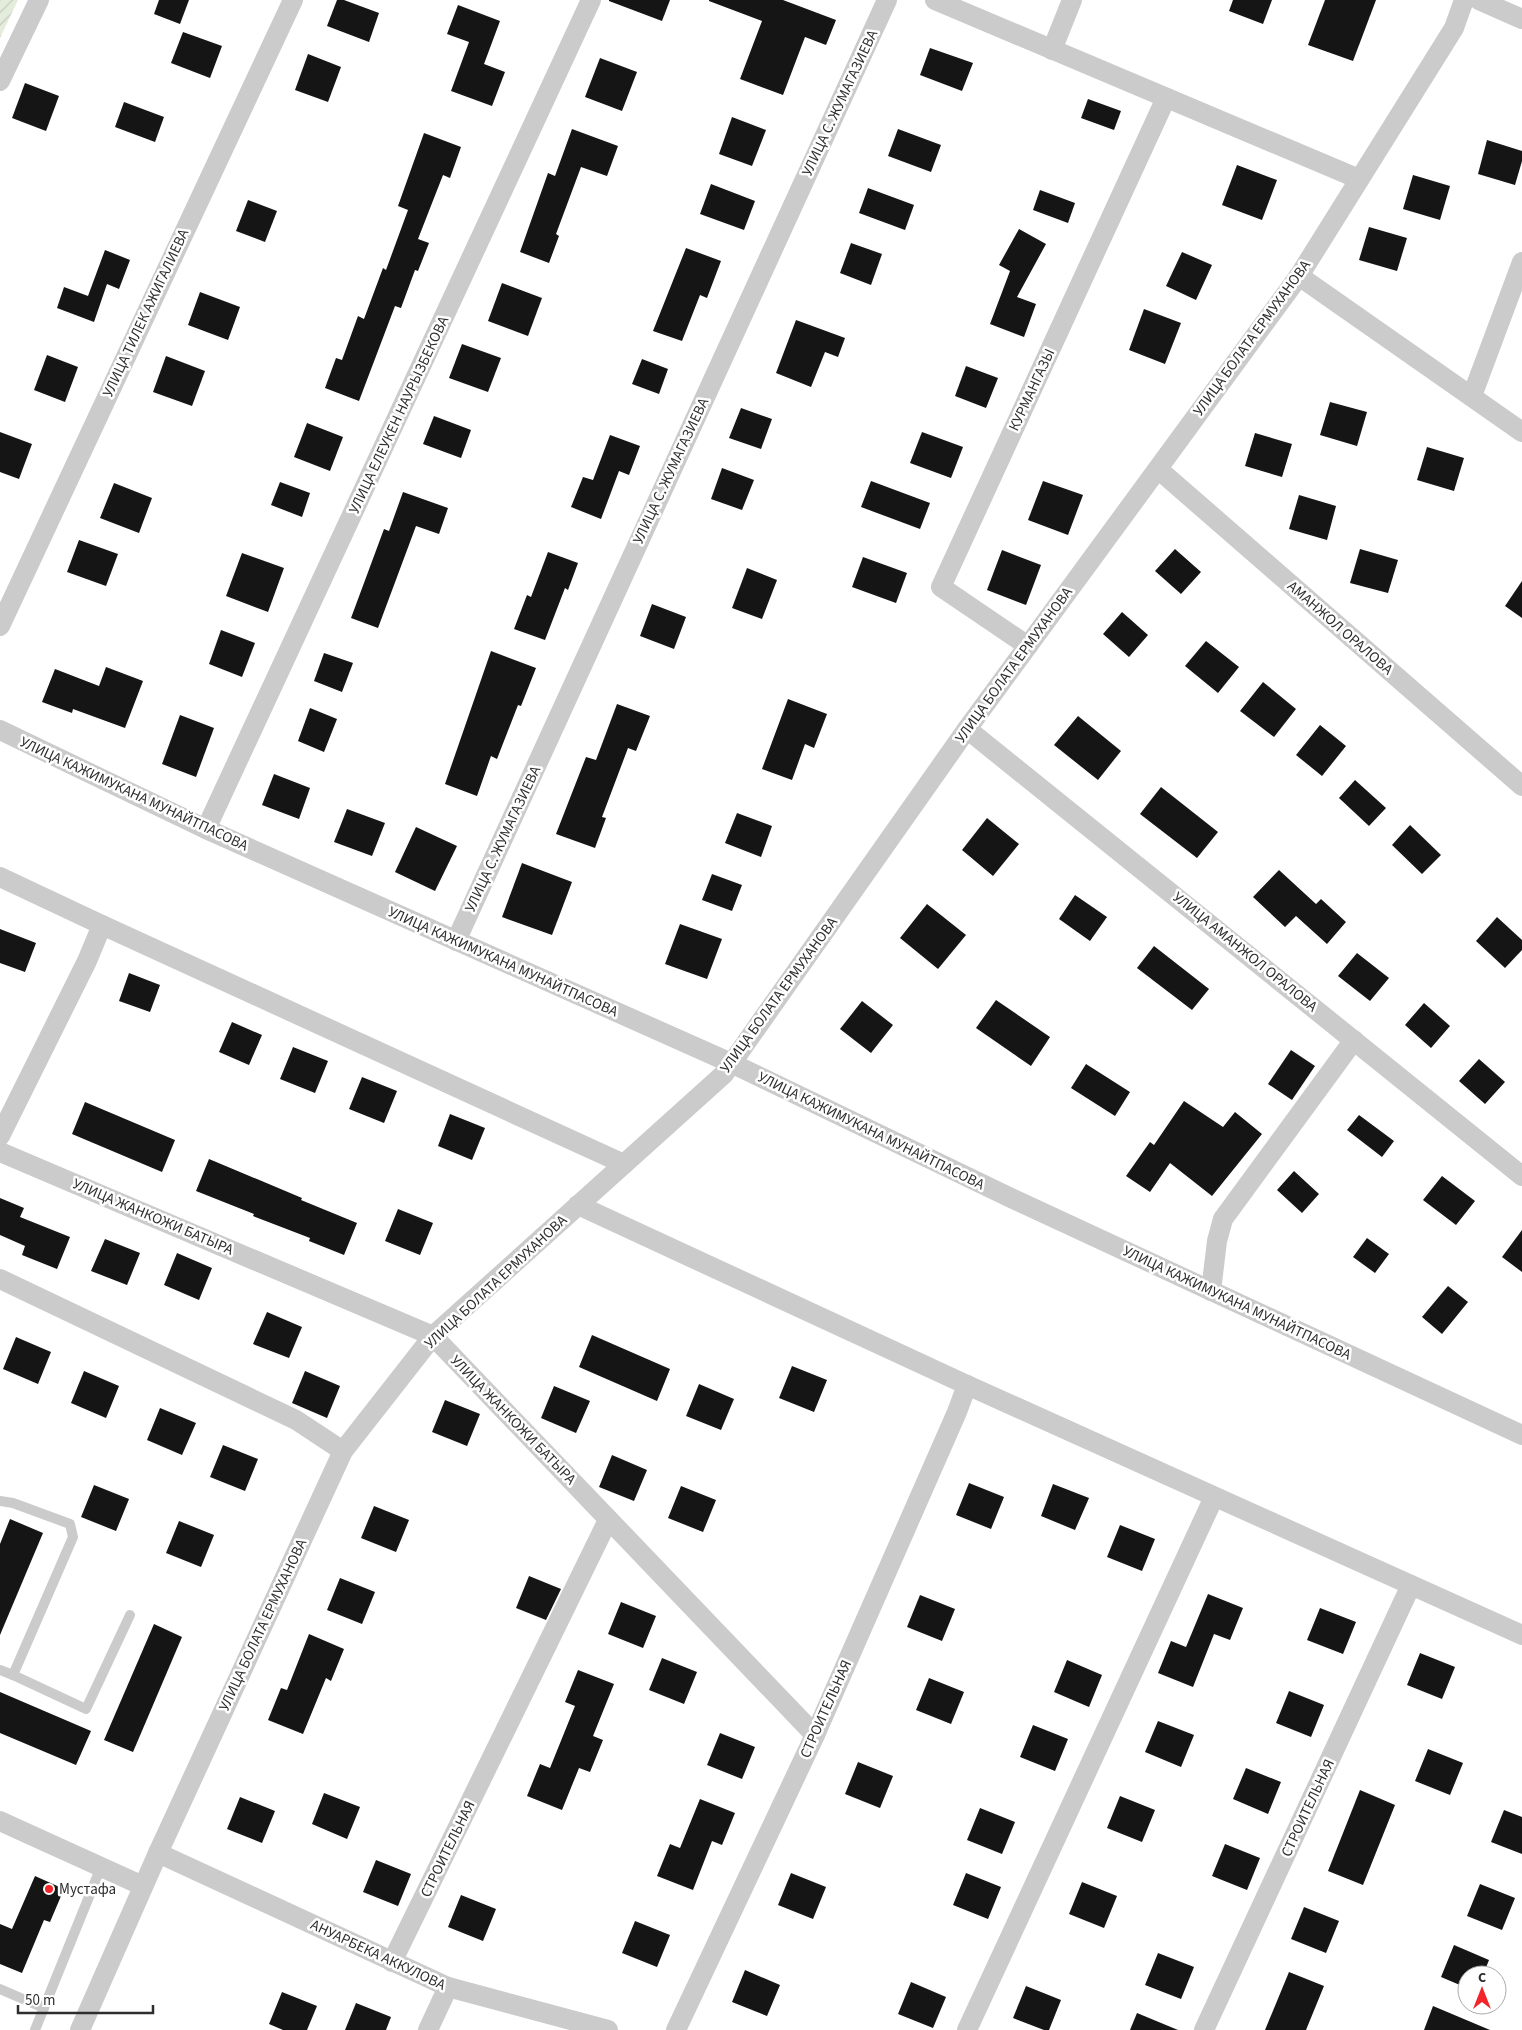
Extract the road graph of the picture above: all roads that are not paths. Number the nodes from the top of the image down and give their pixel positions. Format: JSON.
{"nodes":[{"id":1,"x":39,"y":0,"type":"edge"},
{"id":2,"x":292,"y":0,"type":"edge"},
{"id":3,"x":592,"y":0,"type":"edge"},
{"id":4,"x":887,"y":0,"type":"edge"},
{"id":5,"x":935,"y":0,"type":"edge"},
{"id":6,"x":1072,"y":0,"type":"edge"},
{"id":7,"x":1464,"y":0,"type":"edge"},
{"id":8,"x":1479,"y":0,"type":"edge"},
{"id":9,"x":1522,"y":19,"type":"edge"},
{"id":10,"x":1052,"y":50,"type":"junction"},
{"id":11,"x":0,"y":81,"type":"edge"},
{"id":12,"x":1166,"y":98,"type":"junction"},
{"id":13,"x":1359,"y":179,"type":"junction"},
{"id":14,"x":1522,"y":262,"type":"edge"},
{"id":15,"x":1299,"y":276,"type":"junction"},
{"id":16,"x":1472,"y":396,"type":"junction"},
{"id":17,"x":1522,"y":432,"type":"edge"},
{"id":18,"x":1158,"y":469,"type":"junction"},
{"id":19,"x":0,"y":626,"type":"edge"},
{"id":20,"x":1028,"y":646,"type":"junction"},
{"id":21,"x":967,"y":729,"type":"junction"},
{"id":22,"x":0,"y":730,"type":"edge"},
{"id":23,"x":1522,"y":786,"type":"edge"},
{"id":24,"x":206,"y":829,"type":"junction"},
{"id":25,"x":0,"y":877,"type":"edge"},
{"id":26,"x":102,"y":925,"type":"junction"},
{"id":27,"x":456,"y":942,"type":"junction"},
{"id":28,"x":1354,"y":1040,"type":"junction"},
{"id":29,"x":732,"y":1063,"type":"junction"},
{"id":30,"x":0,"y":1136,"type":"edge"},
{"id":31,"x":0,"y":1152,"type":"edge"},
{"id":32,"x":624,"y":1164,"type":"junction"},
{"id":33,"x":1522,"y":1176,"type":"edge"},
{"id":34,"x":578,"y":1205,"type":"junction"},
{"id":35,"x":0,"y":1279,"type":"edge"},
{"id":36,"x":1211,"y":1291,"type":"junction"},
{"id":37,"x":433,"y":1336,"type":"junction"},
{"id":38,"x":967,"y":1385,"type":"junction"},
{"id":39,"x":1522,"y":1435,"type":"edge"},
{"id":40,"x":344,"y":1450,"type":"junction"},
{"id":41,"x":1214,"y":1497,"type":"junction"},
{"id":42,"x":0,"y":1500,"type":"edge"},
{"id":43,"x":608,"y":1520,"type":"junction"},
{"id":44,"x":1412,"y":1585,"type":"junction"},
{"id":45,"x":130,"y":1615,"type":"dead end"},
{"id":46,"x":1522,"y":1634,"type":"edge"},
{"id":47,"x":0,"y":1670,"type":"edge"},
{"id":48,"x":13,"y":1674,"type":"junction"},
{"id":49,"x":815,"y":1735,"type":"junction"},
{"id":50,"x":0,"y":1821,"type":"edge"},
{"id":51,"x":158,"y":1853,"type":"junction"},
{"id":52,"x":102,"y":1867,"type":"junction"},
{"id":53,"x":143,"y":1886,"type":"junction"},
{"id":54,"x":392,"y":1962,"type":"junction"},
{"id":55,"x":448,"y":1987,"type":"junction"},
{"id":56,"x":0,"y":1989,"type":"edge"},
{"id":57,"x":44,"y":2008,"type":"junction"},
{"id":58,"x":35,"y":2030,"type":"edge"},
{"id":59,"x":80,"y":2030,"type":"edge"},
{"id":60,"x":428,"y":2030,"type":"edge"},
{"id":61,"x":608,"y":2030,"type":"edge"},
{"id":62,"x":676,"y":2030,"type":"edge"},
{"id":63,"x":967,"y":2030,"type":"edge"},
{"id":64,"x":1204,"y":2030,"type":"edge"}],
"edges":[{"from":1,"to":11,"type":"street"},
{"from":2,"to":19,"type":"street","name":"УЛИЦА ТИЛЕК АЖИГАЛИЕВА"},
{"from":3,"to":24,"type":"street","name":"УЛИЦА ЕЛЕУКЕН НАУРЫЗБЕКОВА"},
{"from":4,"to":27,"type":"street","name":"УЛИЦА С. ЖУМАГАЗИЕВА"},
{"from":5,"to":10,"type":"street"},
{"from":6,"to":10,"type":"street"},
{"from":7,"to":13,"type":"street","name":"УЛИЦА БОЛАТА ЕРМУХАНОВА"},
{"from":8,"to":9,"type":"street"},
{"from":10,"to":12,"type":"street"},
{"from":12,"to":13,"type":"street"},
{"from":12,"to":20,"type":"street","name":"КУРМАНГАЗЫ"},
{"from":13,"to":15,"type":"street","name":"УЛИЦА БОЛАТА ЕРМУХАНОВА"},
{"from":14,"to":16,"type":"street"},
{"from":15,"to":16,"type":"street"},
{"from":15,"to":18,"type":"street","name":"УЛИЦА БОЛАТА ЕРМУХАНОВА"},
{"from":16,"to":17,"type":"street"},
{"from":18,"to":20,"type":"street","name":"УЛИЦА БОЛАТА ЕРМУХАНОВА"},
{"from":18,"to":23,"type":"street","name":"АМАНЖОЛ ОРАЛОВА"},
{"from":20,"to":21,"type":"street","name":"УЛИЦА БОЛАТА ЕРМУХАНОВА"},
{"from":21,"to":28,"type":"street","name":"УЛИЦА АМАНЖОЛ ОРАЛОВА"},
{"from":21,"to":29,"type":"street","name":"УЛИЦА БОЛАТА ЕРМУХАНОВА"},
{"from":22,"to":24,"type":"street","name":"УЛИЦА КАЖИМУКАНА МУНАЙТПАСОВА"},
{"from":24,"to":27,"type":"street","name":"УЛИЦА КАЖИМУКАНА МУНАЙТПАСОВА"},
{"from":25,"to":26,"type":"street"},
{"from":26,"to":30,"type":"street"},
{"from":26,"to":32,"type":"street"},
{"from":27,"to":29,"type":"street","name":"УЛИЦА КАЖИМУКАНА МУНАЙТПАСОВА"},
{"from":28,"to":33,"type":"street","name":"УЛИЦА АМАНЖОЛ ОРАЛОВА"},
{"from":28,"to":36,"type":"street"},
{"from":29,"to":32,"type":"street","name":"УЛИЦА БОЛАТА ЕРМУХАНОВА"},
{"from":29,"to":36,"type":"street","name":"УЛИЦА КАЖИМУКАНА МУНАЙТПАСОВА"},
{"from":31,"to":37,"type":"street","name":"УЛИЦА ЖАНКОЖИ БАТЫРА"},
{"from":32,"to":34,"type":"street","name":"УЛИЦА БОЛАТА ЕРМУХАНОВА"},
{"from":34,"to":37,"type":"street","name":"УЛИЦА БОЛАТА ЕРМУХАНОВА"},
{"from":34,"to":38,"type":"street"},
{"from":35,"to":40,"type":"street"},
{"from":36,"to":39,"type":"street","name":"УЛИЦА КАЖИМУКАНА МУНАЙТПАСОВА"},
{"from":37,"to":40,"type":"street","name":"УЛИЦА БОЛАТА ЕРМУХАНОВА"},
{"from":37,"to":43,"type":"street","name":"УЛИЦА ЖАНКОЖИ БАТЫРА"},
{"from":38,"to":41,"type":"street"},
{"from":38,"to":49,"type":"street","name":"СТРОИТЕЛЬНАЯ"},
{"from":40,"to":51,"type":"street","name":"УЛИЦА БОЛАТА ЕРМУХАНОВА"},
{"from":41,"to":44,"type":"street"},
{"from":41,"to":63,"type":"street"},
{"from":42,"to":48,"type":"lane"},
{"from":43,"to":49,"type":"street","name":"УЛИЦА ЖАНКОЖИ БАТЫРА"},
{"from":43,"to":54,"type":"street","name":"СТРОИТЕЛЬНАЯ"},
{"from":44,"to":46,"type":"street"},
{"from":44,"to":64,"type":"street","name":"СТРОИТЕЛЬНАЯ"},
{"from":45,"to":48,"type":"lane"},
{"from":47,"to":48,"type":"lane"},
{"from":49,"to":62,"type":"street","name":"СТРОИТЕЛЬНАЯ"},
{"from":50,"to":52,"type":"street"},
{"from":51,"to":53,"type":"street","name":"УЛИЦА БОЛАТА ЕРМУХАНОВА"},
{"from":51,"to":54,"type":"street","name":"АНУАРБЕКА АККУЛОВА"},
{"from":52,"to":53,"type":"street"},
{"from":52,"to":57,"type":"lane"},
{"from":53,"to":59,"type":"street","name":"УЛИЦА БОЛАТА ЕРМУХАНОВА"},
{"from":54,"to":55,"type":"street","name":"АНУАРБЕКА АККУЛОВА"},
{"from":55,"to":60,"type":"street"},
{"from":55,"to":61,"type":"street","name":"АНУАРБЕКА АККУЛОВА"},
{"from":56,"to":57,"type":"lane"},
{"from":57,"to":58,"type":"lane"}]}
